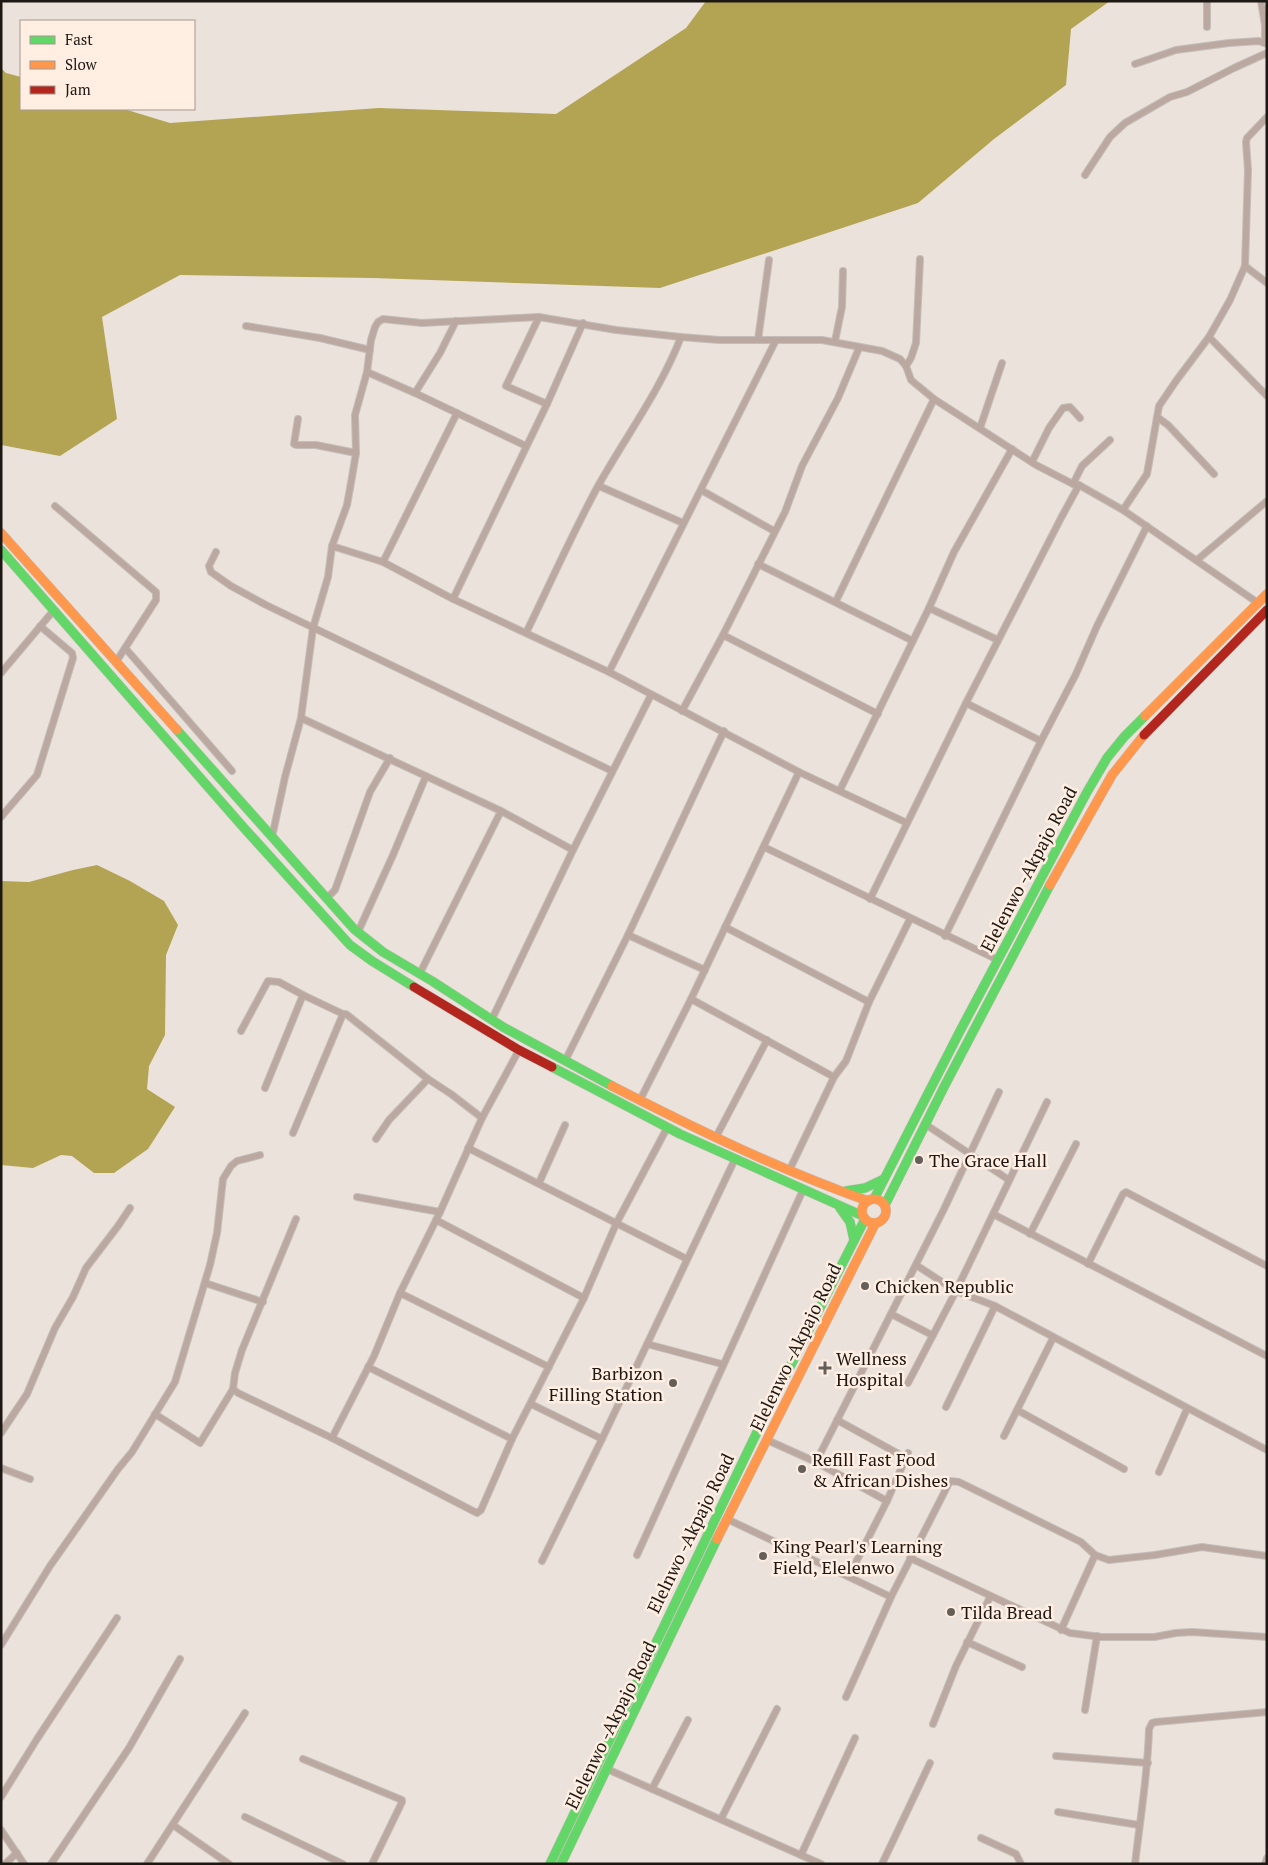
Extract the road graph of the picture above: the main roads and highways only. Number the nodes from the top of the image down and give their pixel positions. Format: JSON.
{"nodes":[{"id":1,"x":1,"y":533,"type":"edge"},
{"id":2,"x":1,"y":550,"type":"edge"},
{"id":3,"x":1267,"y":594,"type":"edge"},
{"id":4,"x":1267,"y":610,"type":"edge"},
{"id":5,"x":884,"y":1179,"type":"junction"},
{"id":6,"x":840,"y":1191,"type":"junction"},
{"id":7,"x":871,"y":1200,"type":"junction"},
{"id":8,"x":885,"y":1205,"type":"junction"},
{"id":9,"x":840,"y":1207,"type":"junction"},
{"id":10,"x":864,"y":1217,"type":"junction"},
{"id":11,"x":875,"y":1224,"type":"junction"},
{"id":12,"x":854,"y":1240,"type":"junction"},
{"id":13,"x":550,"y":1864,"type":"edge"},
{"id":14,"x":562,"y":1864,"type":"edge"}],
"edges":[{"from":1,"to":6,"type":"main road"},
{"from":2,"to":9,"type":"main road"},
{"from":3,"to":5,"type":"main road","name":"Elelenwo -Akpajo Road"},
{"from":4,"to":8,"type":"main road","name":"Elelenwo -Akpajo Road"},
{"from":5,"to":6,"type":"main road"},
{"from":5,"to":7,"type":"main road","name":"Elelenwo -Akpajo Road"},
{"from":6,"to":7,"type":"main road"},
{"from":7,"to":8,"type":"main road"},
{"from":7,"to":10,"type":"main road"},
{"from":8,"to":11,"type":"main road"},
{"from":9,"to":10,"type":"main road"},
{"from":9,"to":12,"type":"main road"},
{"from":10,"to":11,"type":"main road"},
{"from":10,"to":12,"type":"main road","name":"Elelnwo -Akpajo Road"},
{"from":11,"to":14,"type":"main road","name":"Elelenwo -Akpajo Road"},
{"from":12,"to":13,"type":"main road","name":"Elelnwo -Akpajo Road"}]}
